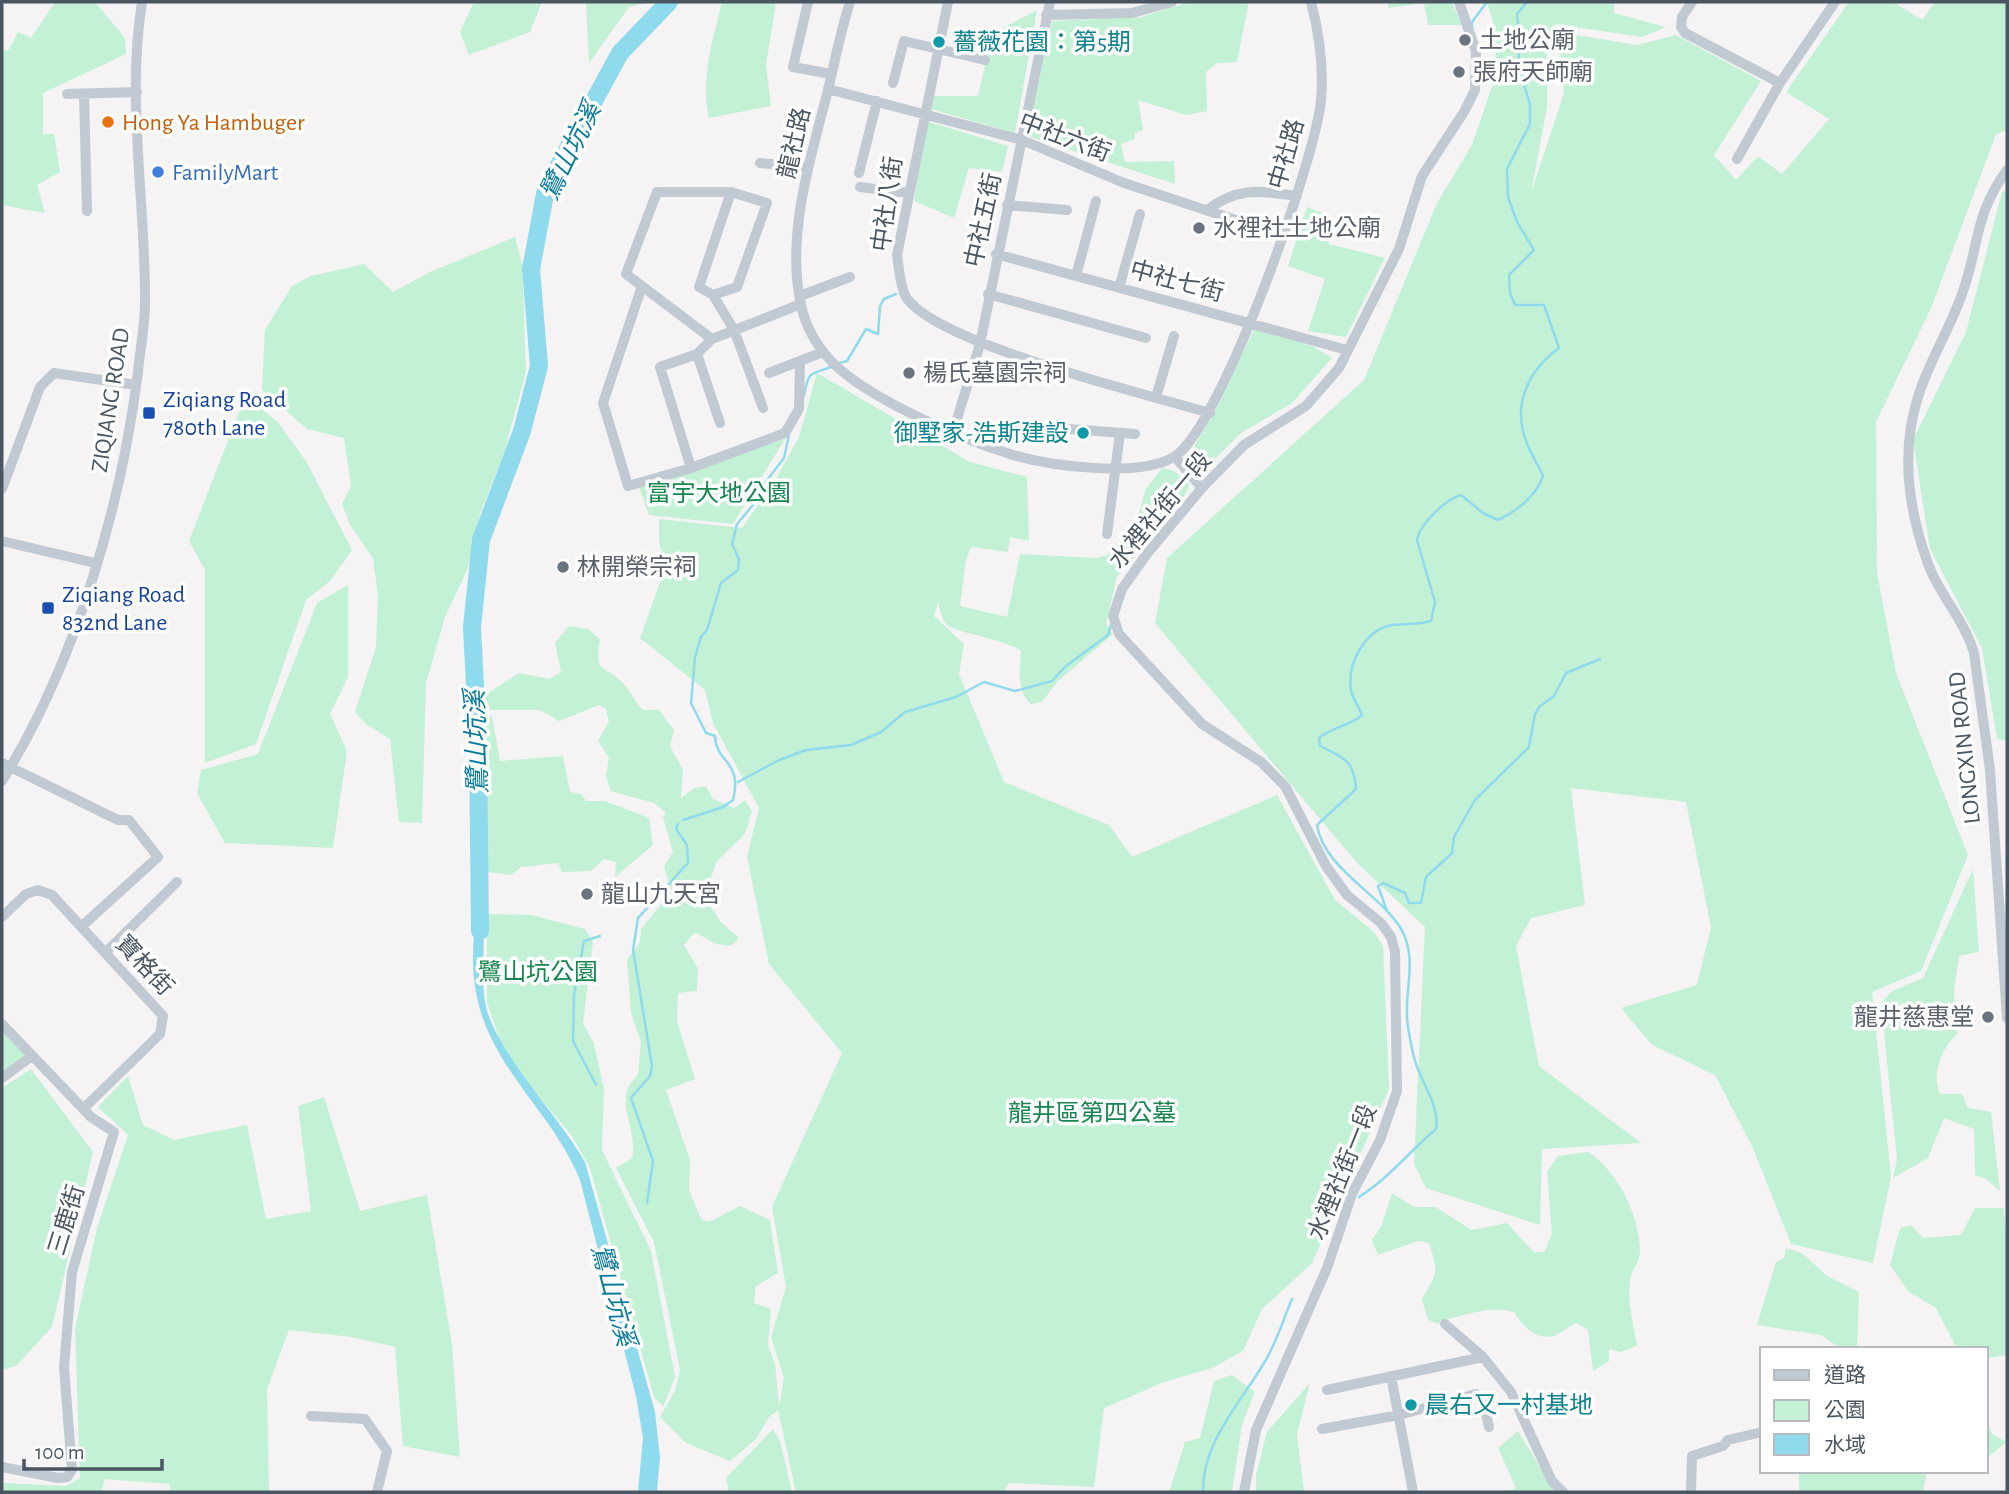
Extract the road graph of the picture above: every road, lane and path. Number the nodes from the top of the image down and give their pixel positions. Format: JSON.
{"nodes":[{"id":1,"x":142,"y":2,"type":"edge"},
{"id":2,"x":808,"y":2,"type":"edge"},
{"id":3,"x":850,"y":2,"type":"edge"},
{"id":4,"x":948,"y":2,"type":"edge"},
{"id":5,"x":1050,"y":2,"type":"edge"},
{"id":6,"x":1172,"y":2,"type":"edge"},
{"id":7,"x":1311,"y":2,"type":"edge"},
{"id":8,"x":1458,"y":2,"type":"edge"},
{"id":9,"x":1692,"y":2,"type":"edge"},
{"id":10,"x":1835,"y":2,"type":"edge"},
{"id":11,"x":1046,"y":15,"type":"junction"},
{"id":12,"x":937,"y":49,"type":"junction"},
{"id":13,"x":985,"y":60,"type":"dead end"},
{"id":14,"x":831,"y":74,"type":"junction"},
{"id":15,"x":894,"y":83,"type":"dead end"},
{"id":16,"x":1780,"y":83,"type":"junction"},
{"id":17,"x":828,"y":89,"type":"junction"},
{"id":18,"x":137,"y":92,"type":"junction"},
{"id":19,"x":67,"y":94,"type":"dead end"},
{"id":20,"x":83,"y":95,"type":"junction"},
{"id":21,"x":877,"y":101,"type":"junction"},
{"id":22,"x":923,"y":113,"type":"junction"},
{"id":23,"x":1022,"y":140,"type":"junction"},
{"id":24,"x":1737,"y":159,"type":"dead end"},
{"id":25,"x":760,"y":163,"type":"dead end"},
{"id":26,"x":808,"y":167,"type":"junction"},
{"id":27,"x":2007,"y":170,"type":"edge"},
{"id":28,"x":859,"y":173,"type":"dead end"},
{"id":29,"x":860,"y":187,"type":"dead end"},
{"id":30,"x":731,"y":192,"type":"junction"},
{"id":31,"x":908,"y":193,"type":"junction"},
{"id":32,"x":1297,"y":196,"type":"junction"},
{"id":33,"x":1096,"y":201,"type":"dead end"},
{"id":34,"x":1007,"y":205,"type":"junction"},
{"id":35,"x":1067,"y":210,"type":"dead end"},
{"id":36,"x":1207,"y":210,"type":"junction"},
{"id":37,"x":87,"y":211,"type":"dead end"},
{"id":38,"x":1140,"y":214,"type":"dead end"},
{"id":39,"x":1284,"y":236,"type":"junction"},
{"id":40,"x":996,"y":254,"type":"junction"},
{"id":41,"x":850,"y":276,"type":"dead end"},
{"id":42,"x":1076,"y":276,"type":"junction"},
{"id":43,"x":642,"y":286,"type":"junction"},
{"id":44,"x":1119,"y":288,"type":"junction"},
{"id":45,"x":988,"y":294,"type":"junction"},
{"id":46,"x":713,"y":295,"type":"junction"},
{"id":47,"x":800,"y":300,"type":"junction"},
{"id":48,"x":1249,"y":322,"type":"junction"},
{"id":49,"x":734,"y":330,"type":"junction"},
{"id":50,"x":1174,"y":336,"type":"dead end"},
{"id":51,"x":1146,"y":338,"type":"dead end"},
{"id":52,"x":712,"y":339,"type":"junction"},
{"id":53,"x":980,"y":344,"type":"junction"},
{"id":54,"x":1347,"y":350,"type":"junction"},
{"id":55,"x":823,"y":352,"type":"junction"},
{"id":56,"x":697,"y":354,"type":"junction"},
{"id":57,"x":800,"y":361,"type":"junction"},
{"id":58,"x":769,"y":373,"type":"dead end"},
{"id":59,"x":136,"y":385,"type":"junction"},
{"id":60,"x":1156,"y":397,"type":"junction"},
{"id":61,"x":763,"y":408,"type":"dead end"},
{"id":62,"x":1210,"y":413,"type":"junction"},
{"id":63,"x":720,"y":423,"type":"dead end"},
{"id":64,"x":1030,"y":426,"type":"dead end"},
{"id":65,"x":953,"y":432,"type":"junction"},
{"id":66,"x":1120,"y":433,"type":"junction"},
{"id":67,"x":1135,"y":435,"type":"dead end"},
{"id":68,"x":1175,"y":457,"type":"junction"},
{"id":69,"x":691,"y":468,"type":"junction"},
{"id":70,"x":1117,"y":469,"type":"junction"},
{"id":71,"x":1202,"y":488,"type":"junction"},
{"id":72,"x":2,"y":489,"type":"edge"},
{"id":73,"x":1107,"y":534,"type":"dead end"},
{"id":74,"x":2,"y":541,"type":"edge"},
{"id":75,"x":95,"y":563,"type":"junction"},
{"id":76,"x":6,"y":765,"type":"edge"},
{"id":77,"x":2,"y":781,"type":"edge"},
{"id":78,"x":177,"y":881,"type":"dead end"},
{"id":79,"x":2,"y":917,"type":"edge"},
{"id":80,"x":81,"y":927,"type":"junction"},
{"id":81,"x":105,"y":953,"type":"junction"},
{"id":82,"x":2007,"y":1018,"type":"edge"},
{"id":83,"x":2,"y":1024,"type":"edge"},
{"id":84,"x":32,"y":1056,"type":"junction"},
{"id":85,"x":2,"y":1078,"type":"edge"},
{"id":86,"x":83,"y":1109,"type":"junction"},
{"id":87,"x":1445,"y":1324,"type":"dead end"},
{"id":88,"x":1483,"y":1357,"type":"junction"},
{"id":89,"x":1391,"y":1376,"type":"junction"},
{"id":90,"x":1327,"y":1390,"type":"dead end"},
{"id":91,"x":1399,"y":1415,"type":"junction"},
{"id":92,"x":311,"y":1416,"type":"dead end"},
{"id":93,"x":1489,"y":1427,"type":"dead end"},
{"id":94,"x":1322,"y":1429,"type":"dead end"},
{"id":95,"x":1760,"y":1432,"type":"edge"},
{"id":96,"x":2,"y":1467,"type":"edge"},
{"id":97,"x":377,"y":1492,"type":"edge"},
{"id":98,"x":1244,"y":1492,"type":"edge"},
{"id":99,"x":1413,"y":1492,"type":"edge"},
{"id":100,"x":1563,"y":1492,"type":"edge"},
{"id":101,"x":1691,"y":1492,"type":"edge"}],
"edges":[{"from":1,"to":18,"type":"street","name":"ZIQIANG ROAD"},
{"from":2,"to":14,"type":"street"},
{"from":3,"to":14,"type":"street","name":"龍社路"},
{"from":4,"to":12,"type":"street","name":"中社八街"},
{"from":5,"to":11,"type":"street","name":"中社五街"},
{"from":6,"to":11,"type":"street"},
{"from":7,"to":32,"type":"street","name":"中社路"},
{"from":8,"to":54,"type":"street","name":"水裡社街一段"},
{"from":9,"to":16,"type":"street"},
{"from":10,"to":16,"type":"street"},
{"from":11,"to":23,"type":"street","name":"中社五街"},
{"from":12,"to":13,"type":"street"},
{"from":12,"to":15,"type":"street"},
{"from":12,"to":22,"type":"street","name":"中社八街"},
{"from":14,"to":17,"type":"street","name":"龍社路"},
{"from":16,"to":24,"type":"street"},
{"from":17,"to":21,"type":"street","name":"中社六街"},
{"from":17,"to":26,"type":"street","name":"龍社路"},
{"from":18,"to":20,"type":"street"},
{"from":18,"to":59,"type":"street","name":"ZIQIANG ROAD"},
{"from":19,"to":20,"type":"street"},
{"from":20,"to":37,"type":"street"},
{"from":21,"to":22,"type":"street","name":"中社六街"},
{"from":21,"to":28,"type":"street"},
{"from":22,"to":23,"type":"street","name":"中社六街"},
{"from":22,"to":31,"type":"street","name":"中社八街"},
{"from":23,"to":34,"type":"street","name":"中社五街"},
{"from":23,"to":36,"type":"street","name":"中社六街"},
{"from":25,"to":26,"type":"street"},
{"from":26,"to":47,"type":"street","name":"龍社路"},
{"from":27,"to":82,"type":"street","name":"LONGXIN ROAD"},
{"from":29,"to":31,"type":"street"},
{"from":30,"to":43,"type":"street"},
{"from":30,"to":46,"type":"street"},
{"from":30,"to":46,"type":"street"},
{"from":31,"to":53,"type":"street","name":"中社八街"},
{"from":32,"to":36,"type":"street"},
{"from":32,"to":39,"type":"street","name":"中社路"},
{"from":33,"to":42,"type":"street"},
{"from":34,"to":35,"type":"street"},
{"from":34,"to":40,"type":"street","name":"中社五街"},
{"from":36,"to":39,"type":"street","name":"中社六街"},
{"from":38,"to":44,"type":"street"},
{"from":39,"to":48,"type":"street","name":"中社路"},
{"from":40,"to":42,"type":"street","name":"中社七街"},
{"from":40,"to":45,"type":"street","name":"中社五街"},
{"from":41,"to":47,"type":"street"},
{"from":42,"to":44,"type":"street","name":"中社七街"},
{"from":43,"to":52,"type":"street"},
{"from":43,"to":69,"type":"street"},
{"from":44,"to":48,"type":"street","name":"中社七街"},
{"from":45,"to":51,"type":"street"},
{"from":45,"to":53,"type":"street","name":"中社五街"},
{"from":46,"to":49,"type":"street"},
{"from":47,"to":49,"type":"street"},
{"from":47,"to":55,"type":"street","name":"龍社路"},
{"from":48,"to":54,"type":"street","name":"中社七街"},
{"from":48,"to":62,"type":"street","name":"中社路"},
{"from":49,"to":52,"type":"street"},
{"from":49,"to":61,"type":"street"},
{"from":50,"to":60,"type":"street"},
{"from":52,"to":56,"type":"street"},
{"from":53,"to":60,"type":"street","name":"中社八街"},
{"from":53,"to":65,"type":"street","name":"中社五街"},
{"from":54,"to":71,"type":"street","name":"水裡社街一段"},
{"from":55,"to":57,"type":"street"},
{"from":55,"to":65,"type":"street","name":"龍社路"},
{"from":56,"to":63,"type":"street"},
{"from":56,"to":69,"type":"street"},
{"from":57,"to":58,"type":"street"},
{"from":57,"to":69,"type":"street"},
{"from":59,"to":72,"type":"street"},
{"from":59,"to":75,"type":"street","name":"ZIQIANG ROAD"},
{"from":60,"to":62,"type":"street","name":"中社八街"},
{"from":62,"to":68,"type":"street","name":"中社路"},
{"from":64,"to":66,"type":"street"},
{"from":65,"to":70,"type":"street"},
{"from":66,"to":67,"type":"street"},
{"from":66,"to":70,"type":"street"},
{"from":68,"to":70,"type":"street"},
{"from":68,"to":71,"type":"street"},
{"from":70,"to":73,"type":"street"},
{"from":71,"to":98,"type":"street","name":"水裡社街一段"},
{"from":74,"to":75,"type":"street"},
{"from":75,"to":76,"type":"street","name":"ZIQIANG ROAD"},
{"from":76,"to":77,"type":"street","name":"ZIQIANG ROAD"},
{"from":76,"to":80,"type":"street"},
{"from":78,"to":81,"type":"street"},
{"from":79,"to":80,"type":"street","name":"寶格街"},
{"from":80,"to":81,"type":"street","name":"寶格街"},
{"from":81,"to":86,"type":"street","name":"寶格街"},
{"from":83,"to":84,"type":"street","name":"三鹿街"},
{"from":84,"to":85,"type":"street"},
{"from":84,"to":86,"type":"street","name":"三鹿街"},
{"from":86,"to":96,"type":"street","name":"三鹿街"},
{"from":87,"to":88,"type":"street"},
{"from":88,"to":89,"type":"street"},
{"from":88,"to":100,"type":"street"},
{"from":89,"to":90,"type":"street"},
{"from":89,"to":91,"type":"street"},
{"from":91,"to":93,"type":"street"},
{"from":91,"to":94,"type":"street"},
{"from":91,"to":99,"type":"street"},
{"from":92,"to":97,"type":"street"},
{"from":95,"to":101,"type":"street"}]}
